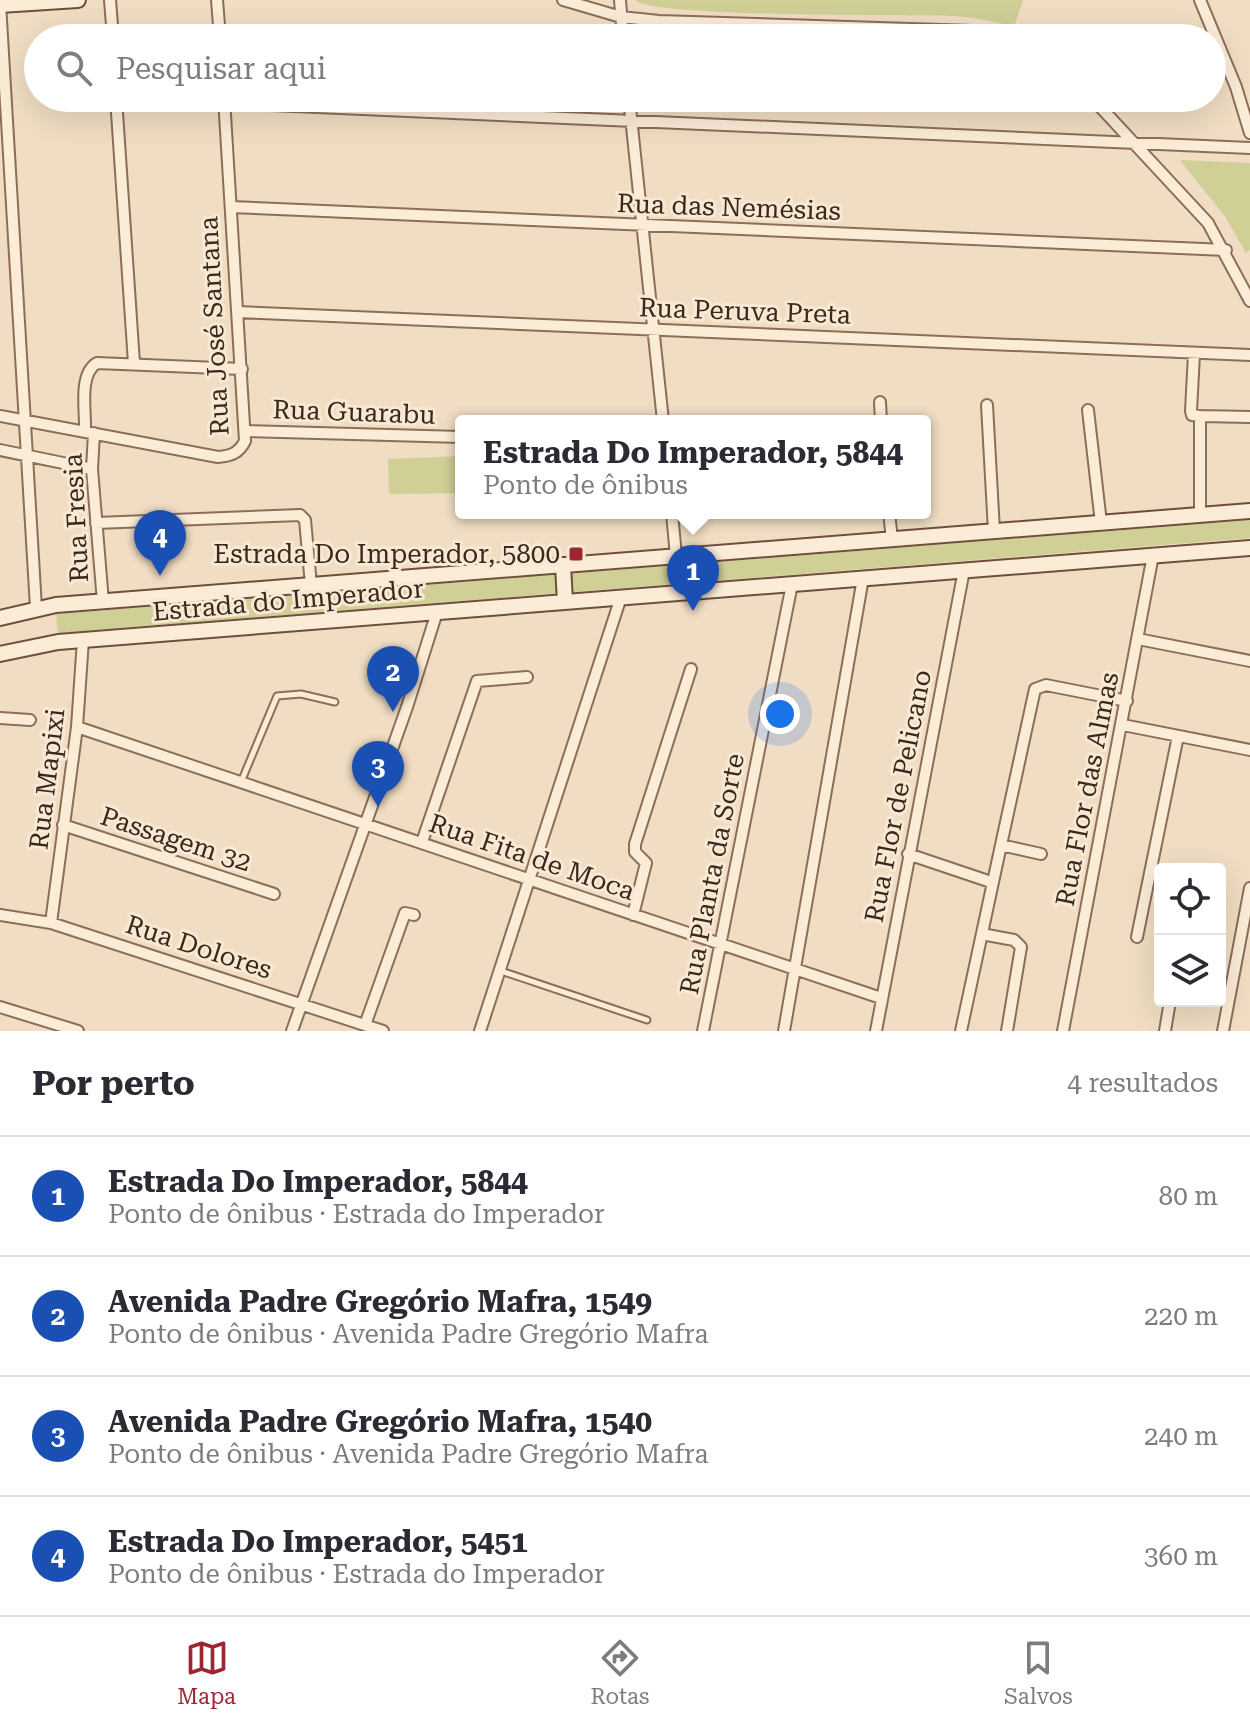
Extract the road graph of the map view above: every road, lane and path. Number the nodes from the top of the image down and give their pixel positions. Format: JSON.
{"nodes":[{"id":1,"x":78,"y":0,"type":"edge"},
{"id":2,"x":110,"y":0,"type":"edge"},
{"id":3,"x":217,"y":0,"type":"edge"},
{"id":4,"x":563,"y":0,"type":"edge"},
{"id":5,"x":620,"y":0,"type":"edge"},
{"id":6,"x":1200,"y":0,"type":"edge"},
{"id":7,"x":0,"y":4,"type":"edge"},
{"id":8,"x":621,"y":17,"type":"junction"},
{"id":9,"x":112,"y":24,"type":"edge"},
{"id":10,"x":219,"y":24,"type":"edge"},
{"id":11,"x":622,"y":24,"type":"edge"},
{"id":12,"x":720,"y":24,"type":"edge"},
{"id":13,"x":1210,"y":24,"type":"edge"},
{"id":14,"x":1226,"y":63,"type":"edge"},
{"id":15,"x":117,"y":112,"type":"edge"},
{"id":16,"x":225,"y":112,"type":"edge"},
{"id":17,"x":481,"y":112,"type":"edge"},
{"id":18,"x":630,"y":112,"type":"edge"},
{"id":19,"x":1105,"y":112,"type":"edge"},
{"id":20,"x":631,"y":119,"type":"junction"},
{"id":21,"x":1250,"y":133,"type":"edge"},
{"id":22,"x":1135,"y":144,"type":"junction"},
{"id":23,"x":1250,"y":148,"type":"edge"},
{"id":24,"x":231,"y":207,"type":"junction"},
{"id":25,"x":642,"y":227,"type":"junction"},
{"id":26,"x":1226,"y":250,"type":"junction"},
{"id":27,"x":1246,"y":284,"type":"edge"},
{"id":28,"x":1250,"y":301,"type":"edge"},
{"id":29,"x":238,"y":312,"type":"junction"},
{"id":30,"x":653,"y":329,"type":"junction"},
{"id":31,"x":1194,"y":354,"type":"junction"},
{"id":32,"x":1250,"y":355,"type":"edge"},
{"id":33,"x":134,"y":363,"type":"junction"},
{"id":34,"x":242,"y":369,"type":"junction"},
{"id":35,"x":880,"y":402,"type":"dead end"},
{"id":36,"x":987,"y":405,"type":"dead end"},
{"id":37,"x":1088,"y":410,"type":"dead end"},
{"id":38,"x":662,"y":415,"type":"edge"},
{"id":39,"x":881,"y":415,"type":"edge"},
{"id":40,"x":0,"y":416,"type":"edge"},
{"id":41,"x":1200,"y":416,"type":"junction"},
{"id":42,"x":1250,"y":417,"type":"edge"},
{"id":43,"x":26,"y":419,"type":"junction"},
{"id":44,"x":245,"y":431,"type":"junction"},
{"id":45,"x":90,"y":432,"type":"junction"},
{"id":46,"x":455,"y":437,"type":"edge"},
{"id":47,"x":0,"y":450,"type":"edge"},
{"id":48,"x":28,"y":456,"type":"junction"},
{"id":49,"x":92,"y":469,"type":"junction"},
{"id":50,"x":1250,"y":511,"type":"edge"},
{"id":51,"x":1200,"y":515,"type":"junction"},
{"id":52,"x":673,"y":519,"type":"edge"},
{"id":53,"x":890,"y":519,"type":"edge"},
{"id":54,"x":96,"y":523,"type":"junction"},
{"id":55,"x":1101,"y":523,"type":"junction"},
{"id":56,"x":994,"y":531,"type":"junction"},
{"id":57,"x":892,"y":539,"type":"junction"},
{"id":58,"x":1250,"y":548,"type":"edge"},
{"id":59,"x":1153,"y":555,"type":"junction"},
{"id":60,"x":676,"y":556,"type":"junction"},
{"id":61,"x":563,"y":565,"type":"junction"},
{"id":62,"x":964,"y":570,"type":"junction"},
{"id":63,"x":863,"y":578,"type":"junction"},
{"id":64,"x":792,"y":584,"type":"junction"},
{"id":65,"x":311,"y":585,"type":"junction"},
{"id":66,"x":621,"y":597,"type":"junction"},
{"id":67,"x":103,"y":602,"type":"junction"},
{"id":68,"x":565,"y":602,"type":"junction"},
{"id":69,"x":36,"y":608,"type":"junction"},
{"id":70,"x":437,"y":612,"type":"junction"},
{"id":71,"x":0,"y":618,"type":"edge"},
{"id":72,"x":1138,"y":639,"type":"junction"},
{"id":73,"x":83,"y":640,"type":"junction"},
{"id":74,"x":0,"y":654,"type":"edge"},
{"id":75,"x":1250,"y":661,"type":"edge"},
{"id":76,"x":691,"y":669,"type":"dead end"},
{"id":77,"x":527,"y":677,"type":"dead end"},
{"id":78,"x":1127,"y":701,"type":"junction"},
{"id":79,"x":335,"y":702,"type":"dead end"},
{"id":80,"x":0,"y":718,"type":"edge"},
{"id":81,"x":30,"y":720,"type":"dead end"},
{"id":82,"x":1123,"y":725,"type":"junction"},
{"id":83,"x":77,"y":727,"type":"junction"},
{"id":84,"x":1178,"y":736,"type":"junction"},
{"id":85,"x":1250,"y":750,"type":"edge"},
{"id":86,"x":241,"y":782,"type":"junction"},
{"id":87,"x":366,"y":822,"type":"junction"},
{"id":88,"x":63,"y":825,"type":"junction"},
{"id":89,"x":422,"y":842,"type":"junction"},
{"id":90,"x":1001,"y":845,"type":"junction"},
{"id":91,"x":908,"y":854,"type":"junction"},
{"id":92,"x":1041,"y":854,"type":"dead end"},
{"id":93,"x":529,"y":880,"type":"junction"},
{"id":94,"x":991,"y":882,"type":"junction"},
{"id":95,"x":1250,"y":888,"type":"edge"},
{"id":96,"x":274,"y":894,"type":"dead end"},
{"id":97,"x":410,"y":900,"type":"dead end"},
{"id":98,"x":0,"y":915,"type":"edge"},
{"id":99,"x":633,"y":915,"type":"junction"},
{"id":100,"x":51,"y":923,"type":"junction"},
{"id":101,"x":987,"y":935,"type":"dead end"},
{"id":102,"x":1137,"y":937,"type":"dead end"},
{"id":103,"x":721,"y":943,"type":"junction"},
{"id":104,"x":796,"y":969,"type":"junction"},
{"id":105,"x":500,"y":971,"type":"junction"},
{"id":106,"x":881,"y":998,"type":"junction"},
{"id":107,"x":305,"y":1004,"type":"junction"},
{"id":108,"x":0,"y":1007,"type":"edge"},
{"id":109,"x":1169,"y":1007,"type":"edge"},
{"id":110,"x":647,"y":1020,"type":"dead end"},
{"id":111,"x":365,"y":1025,"type":"junction"},
{"id":112,"x":78,"y":1031,"type":"edge"},
{"id":113,"x":292,"y":1031,"type":"edge"},
{"id":114,"x":383,"y":1031,"type":"edge"},
{"id":115,"x":480,"y":1031,"type":"edge"},
{"id":116,"x":703,"y":1031,"type":"edge"},
{"id":117,"x":784,"y":1031,"type":"edge"},
{"id":118,"x":876,"y":1031,"type":"edge"},
{"id":119,"x":961,"y":1031,"type":"edge"},
{"id":120,"x":1007,"y":1031,"type":"edge"},
{"id":121,"x":1063,"y":1031,"type":"edge"},
{"id":122,"x":1165,"y":1031,"type":"edge"},
{"id":123,"x":1223,"y":1031,"type":"edge"}],
"edges":[{"from":1,"to":7,"type":"main road"},
{"from":2,"to":9,"type":"street"},
{"from":3,"to":10,"type":"street"},
{"from":4,"to":8,"type":"street"},
{"from":5,"to":8,"type":"street"},
{"from":6,"to":13,"type":"street"},
{"from":7,"to":43,"type":"street"},
{"from":8,"to":11,"type":"street"},
{"from":8,"to":12,"type":"street"},
{"from":14,"to":21,"type":"street"},
{"from":15,"to":33,"type":"street"},
{"from":16,"to":24,"type":"street","name":"Rua José Santana"},
{"from":17,"to":20,"type":"street"},
{"from":18,"to":20,"type":"street"},
{"from":19,"to":22,"type":"street"},
{"from":20,"to":22,"type":"street"},
{"from":20,"to":25,"type":"street"},
{"from":22,"to":23,"type":"street"},
{"from":22,"to":26,"type":"street"},
{"from":24,"to":25,"type":"street","name":"Rua das Nemésias"},
{"from":24,"to":29,"type":"street","name":"Rua José Santana"},
{"from":25,"to":26,"type":"street","name":"Rua das Nemésias"},
{"from":25,"to":30,"type":"street"},
{"from":26,"to":27,"type":"street"},
{"from":27,"to":28,"type":"street"},
{"from":29,"to":30,"type":"street","name":"Rua Peruva Preta"},
{"from":29,"to":34,"type":"street","name":"Rua José Santana"},
{"from":30,"to":31,"type":"street","name":"Rua Peruva Preta"},
{"from":30,"to":38,"type":"street"},
{"from":31,"to":32,"type":"street","name":"Rua Peruva Preta"},
{"from":31,"to":41,"type":"street"},
{"from":33,"to":34,"type":"street"},
{"from":33,"to":45,"type":"street","name":"Rua Fresia"},
{"from":34,"to":44,"type":"street","name":"Rua José Santana"},
{"from":35,"to":39,"type":"street"},
{"from":36,"to":56,"type":"street"},
{"from":37,"to":55,"type":"street"},
{"from":40,"to":43,"type":"street"},
{"from":41,"to":42,"type":"street"},
{"from":41,"to":51,"type":"street"},
{"from":43,"to":45,"type":"street"},
{"from":43,"to":48,"type":"street"},
{"from":44,"to":45,"type":"street","name":"Rua José Santana"},
{"from":44,"to":46,"type":"street","name":"Rua Guarabu"},
{"from":45,"to":49,"type":"street","name":"Rua Fresia"},
{"from":47,"to":48,"type":"street"},
{"from":48,"to":49,"type":"street"},
{"from":48,"to":69,"type":"street"},
{"from":49,"to":54,"type":"street","name":"Rua Fresia"},
{"from":50,"to":51,"type":"main road","name":"Estrada do Imperador"},
{"from":51,"to":55,"type":"main road","name":"Estrada do Imperador"},
{"from":52,"to":60,"type":"street"},
{"from":53,"to":57,"type":"street"},
{"from":54,"to":65,"type":"street"},
{"from":54,"to":67,"type":"street","name":"Rua Fresia"},
{"from":55,"to":56,"type":"main road","name":"Estrada do Imperador"},
{"from":56,"to":57,"type":"main road","name":"Estrada do Imperador"},
{"from":57,"to":60,"type":"main road","name":"Estrada do Imperador"},
{"from":58,"to":59,"type":"main road","name":"Estrada do Imperador"},
{"from":59,"to":62,"type":"main road","name":"Estrada do Imperador"},
{"from":59,"to":72,"type":"street","name":"Rua Flor das Almas"},
{"from":60,"to":61,"type":"main road","name":"Estrada do Imperador"},
{"from":61,"to":65,"type":"main road","name":"Estrada do Imperador"},
{"from":61,"to":68,"type":"main road"},
{"from":62,"to":63,"type":"main road","name":"Estrada do Imperador"},
{"from":62,"to":91,"type":"street","name":"Rua Flor de Pelicano"},
{"from":63,"to":64,"type":"main road","name":"Estrada do Imperador"},
{"from":63,"to":104,"type":"street"},
{"from":64,"to":66,"type":"main road","name":"Estrada do Imperador"},
{"from":64,"to":103,"type":"street","name":"Rua Planta da Sorte"},
{"from":65,"to":67,"type":"main road","name":"Estrada do Imperador"},
{"from":66,"to":68,"type":"main road","name":"Estrada do Imperador"},
{"from":66,"to":93,"type":"street"},
{"from":67,"to":69,"type":"main road","name":"Estrada do Imperador"},
{"from":68,"to":70,"type":"main road","name":"Estrada do Imperador"},
{"from":69,"to":71,"type":"main road","name":"Estrada do Imperador"},
{"from":70,"to":73,"type":"main road","name":"Estrada do Imperador"},
{"from":70,"to":87,"type":"street"},
{"from":72,"to":75,"type":"street"},
{"from":72,"to":78,"type":"street","name":"Rua Flor das Almas"},
{"from":73,"to":74,"type":"main road","name":"Estrada do Imperador"},
{"from":73,"to":83,"type":"street","name":"Rua Mapixi"},
{"from":76,"to":99,"type":"street"},
{"from":77,"to":89,"type":"street"},
{"from":78,"to":82,"type":"street","name":"Rua Flor das Almas"},
{"from":78,"to":90,"type":"street"},
{"from":79,"to":86,"type":"lane"},
{"from":80,"to":81,"type":"street"},
{"from":82,"to":84,"type":"street"},
{"from":82,"to":121,"type":"street","name":"Rua Flor das Almas"},
{"from":83,"to":86,"type":"street","name":"Rua Fita de Moca"},
{"from":83,"to":88,"type":"street","name":"Rua Mapixi"},
{"from":84,"to":85,"type":"street"},
{"from":84,"to":102,"type":"street"},
{"from":86,"to":87,"type":"street","name":"Rua Fita de Moca"},
{"from":87,"to":89,"type":"street","name":"Rua Fita de Moca"},
{"from":87,"to":107,"type":"street"},
{"from":88,"to":96,"type":"street","name":"Passagem 32"},
{"from":88,"to":100,"type":"street","name":"Rua Mapixi"},
{"from":89,"to":93,"type":"street","name":"Rua Fita de Moca"},
{"from":90,"to":92,"type":"street"},
{"from":90,"to":94,"type":"street"},
{"from":91,"to":94,"type":"street"},
{"from":91,"to":106,"type":"street","name":"Rua Flor de Pelicano"},
{"from":93,"to":99,"type":"street","name":"Rua Fita de Moca"},
{"from":93,"to":105,"type":"street"},
{"from":94,"to":119,"type":"street"},
{"from":95,"to":123,"type":"street"},
{"from":97,"to":111,"type":"street"},
{"from":98,"to":100,"type":"street","name":"Rua Dolores"},
{"from":99,"to":103,"type":"street","name":"Rua Fita de Moca"},
{"from":100,"to":107,"type":"street","name":"Rua Dolores"},
{"from":101,"to":120,"type":"street"},
{"from":103,"to":104,"type":"street","name":"Rua Fita de Moca"},
{"from":103,"to":116,"type":"street","name":"Rua Planta da Sorte"},
{"from":104,"to":106,"type":"street","name":"Rua Fita de Moca"},
{"from":104,"to":117,"type":"street"},
{"from":105,"to":110,"type":"lane"},
{"from":105,"to":115,"type":"street"},
{"from":106,"to":118,"type":"street","name":"Rua Flor de Pelicano"},
{"from":107,"to":111,"type":"street","name":"Rua Dolores"},
{"from":107,"to":113,"type":"street"},
{"from":108,"to":112,"type":"street"},
{"from":109,"to":122,"type":"street"},
{"from":111,"to":114,"type":"street","name":"Rua Dolores"}]}
